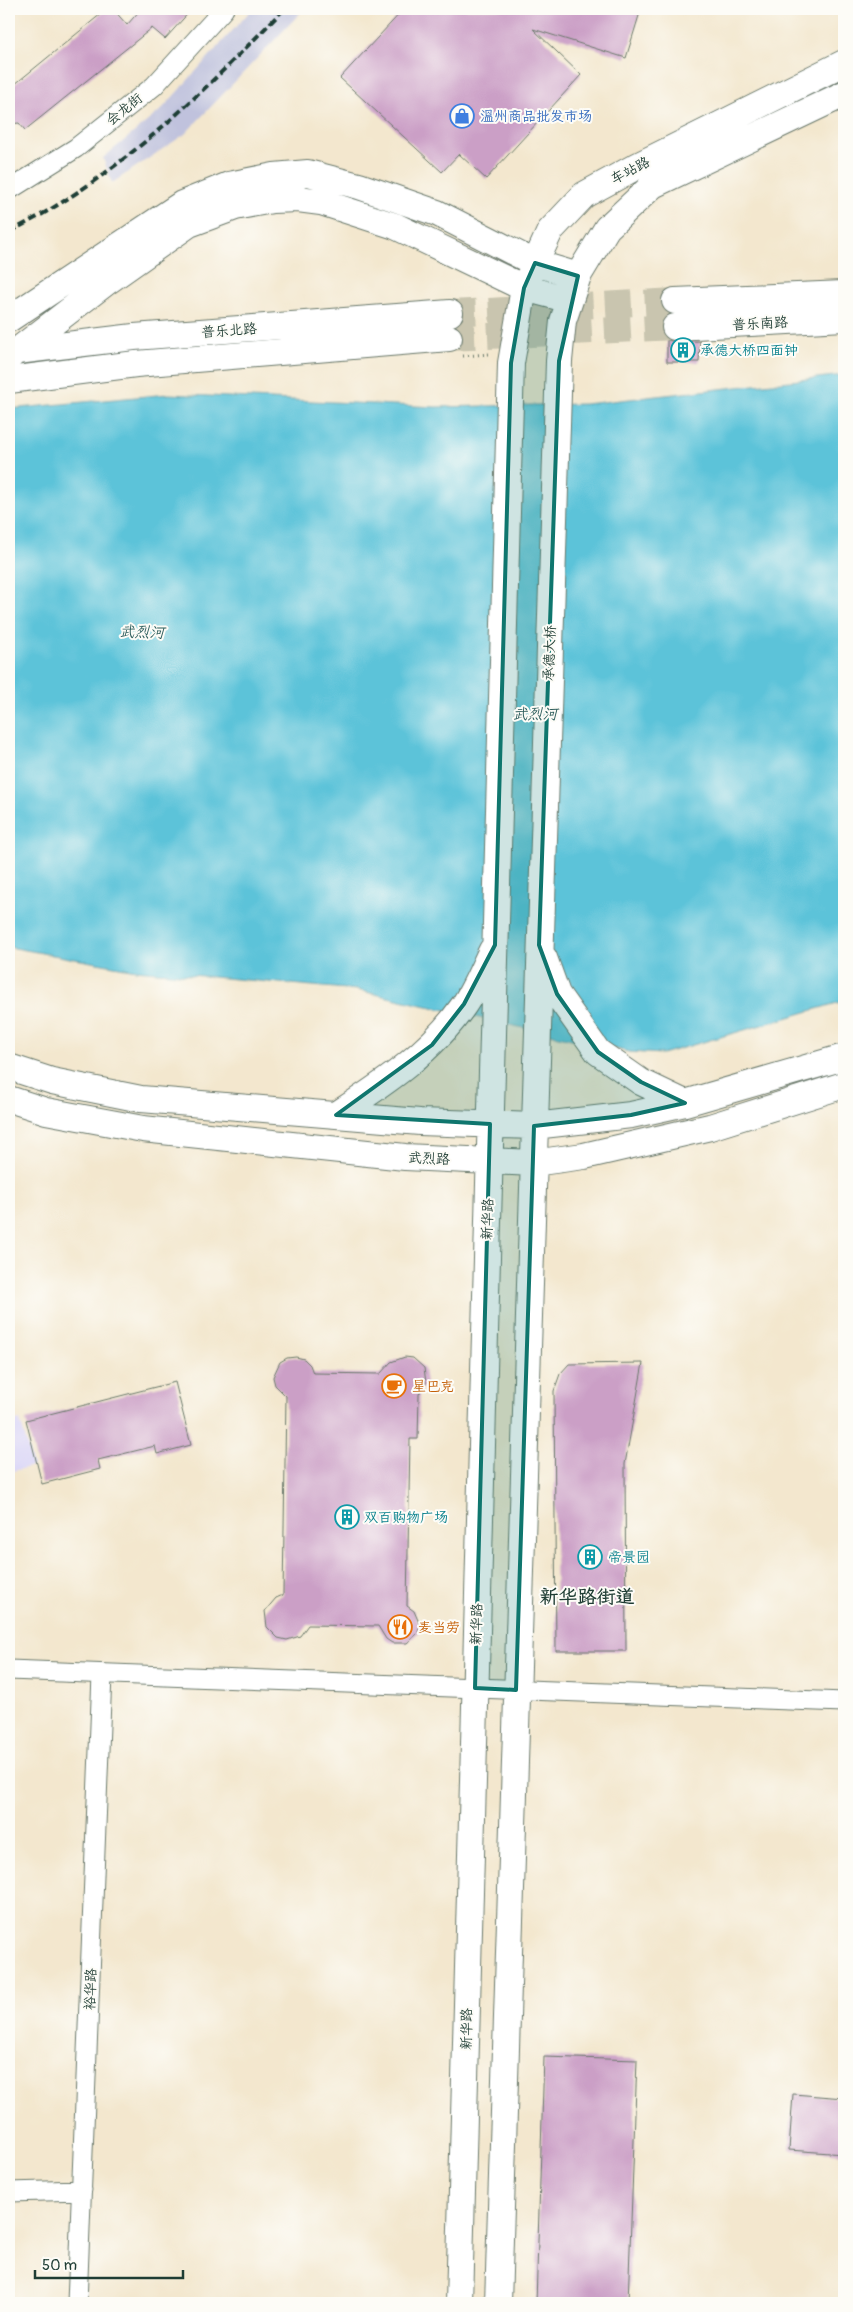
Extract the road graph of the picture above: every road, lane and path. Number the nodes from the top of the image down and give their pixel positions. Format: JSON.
{"nodes":[{"id":1,"x":224,"y":9,"type":"edge"},
{"id":2,"x":844,"y":63,"type":"edge"},
{"id":3,"x":844,"y":94,"type":"edge"},
{"id":4,"x":9,"y":190,"type":"edge"},
{"id":5,"x":536,"y":263,"type":"junction"},
{"id":6,"x":524,"y":288,"type":"junction"},
{"id":7,"x":574,"y":288,"type":"junction"},
{"id":8,"x":844,"y":294,"type":"edge"},
{"id":9,"x":675,"y":301,"type":"tunnel mouth"},
{"id":10,"x":9,"y":318,"type":"edge"},
{"id":11,"x":844,"y":318,"type":"edge"},
{"id":12,"x":675,"y":327,"type":"tunnel mouth"},
{"id":13,"x":11,"y":353,"type":"edge"},
{"id":14,"x":559,"y":361,"type":"joint"},
{"id":15,"x":9,"y":380,"type":"edge"},
{"id":16,"x":495,"y":945,"type":"junction"},
{"id":17,"x":539,"y":946,"type":"junction"},
{"id":18,"x":844,"y":1058,"type":"edge"},
{"id":19,"x":9,"y":1067,"type":"edge"},
{"id":20,"x":844,"y":1085,"type":"edge"},
{"id":21,"x":9,"y":1099,"type":"edge"},
{"id":22,"x":685,"y":1103,"type":"junction"},
{"id":23,"x":336,"y":1115,"type":"junction"},
{"id":24,"x":490,"y":1124,"type":"junction"},
{"id":25,"x":534,"y":1126,"type":"junction"},
{"id":26,"x":489,"y":1161,"type":"junction"},
{"id":27,"x":533,"y":1163,"type":"junction"},
{"id":28,"x":9,"y":1670,"type":"edge"},
{"id":29,"x":102,"y":1675,"type":"junction"},
{"id":30,"x":474,"y":1688,"type":"junction"},
{"id":31,"x":516,"y":1690,"type":"junction"},
{"id":32,"x":844,"y":1702,"type":"edge"},
{"id":33,"x":82,"y":2190,"type":"junction"},
{"id":34,"x":9,"y":2192,"type":"edge"},
{"id":35,"x":77,"y":2303,"type":"edge"},
{"id":36,"x":459,"y":2303,"type":"edge"},
{"id":37,"x":498,"y":2303,"type":"edge"}],
"edges":[{"from":1,"to":4,"type":"street","name":"会龙街"},
{"from":2,"to":5,"type":"main road","name":"车站路"},
{"from":3,"to":7,"type":"main road","name":"车站路"},
{"from":5,"to":6,"type":"main road","name":"车站路"},
{"from":5,"to":7,"type":"main road"},
{"from":5,"to":10,"type":"main road"},
{"from":6,"to":7,"type":"main road"},
{"from":6,"to":13,"type":"main road"},
{"from":6,"to":16,"type":"main road","name":"车站路"},
{"from":7,"to":14,"type":"main road","name":"车站路"},
{"from":8,"to":9,"type":"main road","name":"普乐南路"},
{"from":11,"to":12,"type":"main road","name":"普乐南路"},
{"from":13,"to":15,"type":"main road","name":"普乐北路"},
{"from":14,"to":17,"type":"main road","name":"承德大桥"},
{"from":16,"to":23,"type":"main road"},
{"from":16,"to":24,"type":"main road","name":"新华路"},
{"from":17,"to":22,"type":"main road"},
{"from":17,"to":25,"type":"main road"},
{"from":18,"to":22,"type":"main road"},
{"from":19,"to":23,"type":"main road"},
{"from":20,"to":27,"type":"main road","name":"武烈路"},
{"from":21,"to":26,"type":"main road","name":"武烈路"},
{"from":22,"to":25,"type":"main road"},
{"from":23,"to":24,"type":"main road"},
{"from":24,"to":25,"type":"main road"},
{"from":24,"to":26,"type":"main road","name":"新华路"},
{"from":25,"to":27,"type":"main road"},
{"from":26,"to":27,"type":"main road","name":"武烈路"},
{"from":26,"to":30,"type":"main road","name":"新华路"},
{"from":27,"to":31,"type":"main road"},
{"from":28,"to":29,"type":"street"},
{"from":29,"to":30,"type":"street"},
{"from":29,"to":33,"type":"street","name":"裕华路"},
{"from":30,"to":31,"type":"street"},
{"from":30,"to":36,"type":"main road","name":"新华路"},
{"from":31,"to":32,"type":"street"},
{"from":31,"to":37,"type":"main road"},
{"from":33,"to":34,"type":"street"},
{"from":33,"to":35,"type":"street","name":"裕华路"}]}
